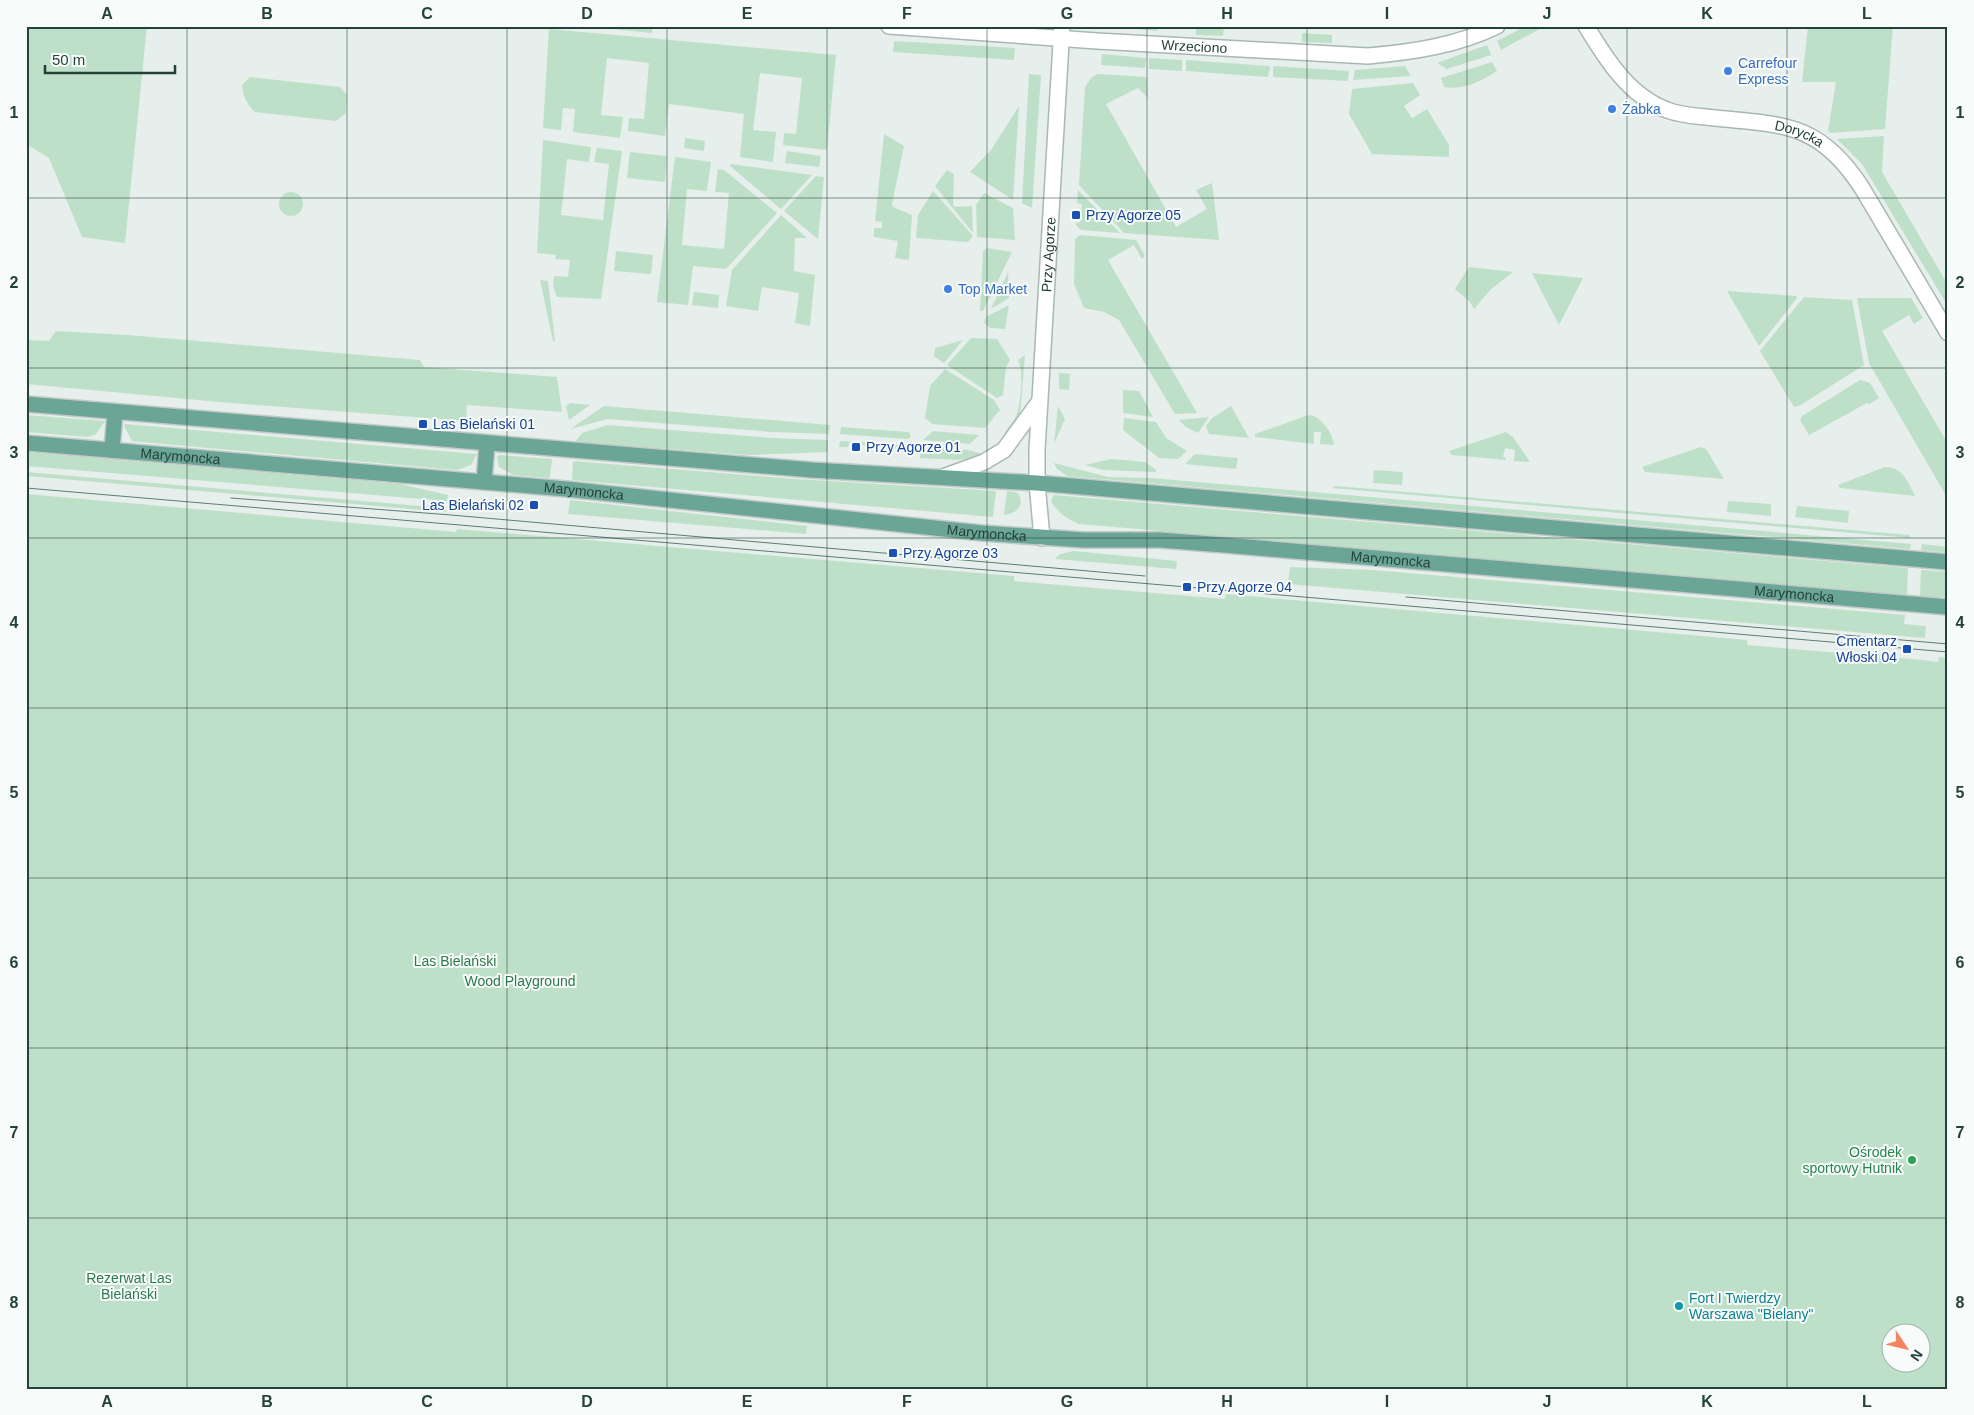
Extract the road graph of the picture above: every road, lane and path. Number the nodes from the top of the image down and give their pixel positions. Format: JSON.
{"nodes":[{"id":1,"x":889,"y":26,"type":"edge"},
{"id":2,"x":1496,"y":26,"type":"edge"},
{"id":3,"x":1586,"y":26,"type":"edge"},
{"id":4,"x":1061,"y":32,"type":"edge"},
{"id":5,"x":1948,"y":333,"type":"edge"},
{"id":6,"x":1039,"y":402,"type":"junction"},
{"id":7,"x":26,"y":404,"type":"edge"},
{"id":8,"x":115,"y":412,"type":"junction"},
{"id":9,"x":26,"y":443,"type":"edge"},
{"id":10,"x":487,"y":444,"type":"junction"},
{"id":11,"x":112,"y":450,"type":"junction"},
{"id":12,"x":943,"y":477,"type":"junction"},
{"id":13,"x":484,"y":482,"type":"junction"},
{"id":14,"x":1037,"y":483,"type":"junction"},
{"id":15,"x":1042,"y":538,"type":"junction"},
{"id":16,"x":1948,"y":562,"type":"edge"},
{"id":17,"x":1948,"y":607,"type":"edge"}],
"edges":[{"from":1,"to":4,"type":"street","name":"Wrzeciono"},
{"from":2,"to":4,"type":"street","name":"Wrzeciono"},
{"from":3,"to":5,"type":"street","name":"Dorycka"},
{"from":4,"to":6,"type":"street","name":"Przy Agorze"},
{"from":6,"to":12,"type":"street"},
{"from":6,"to":14,"type":"street","name":"Przy Agorze"},
{"from":7,"to":8,"type":"main road"},
{"from":8,"to":10,"type":"main road"},
{"from":8,"to":11,"type":"main road"},
{"from":9,"to":11,"type":"main road","name":"Marymoncka"},
{"from":10,"to":12,"type":"main road"},
{"from":10,"to":13,"type":"main road"},
{"from":11,"to":13,"type":"main road","name":"Marymoncka"},
{"from":12,"to":14,"type":"main road"},
{"from":13,"to":15,"type":"main road","name":"Marymoncka"},
{"from":14,"to":15,"type":"street","name":"Przy Agorze"},
{"from":14,"to":16,"type":"main road"},
{"from":15,"to":17,"type":"main road","name":"Marymoncka"}]}
